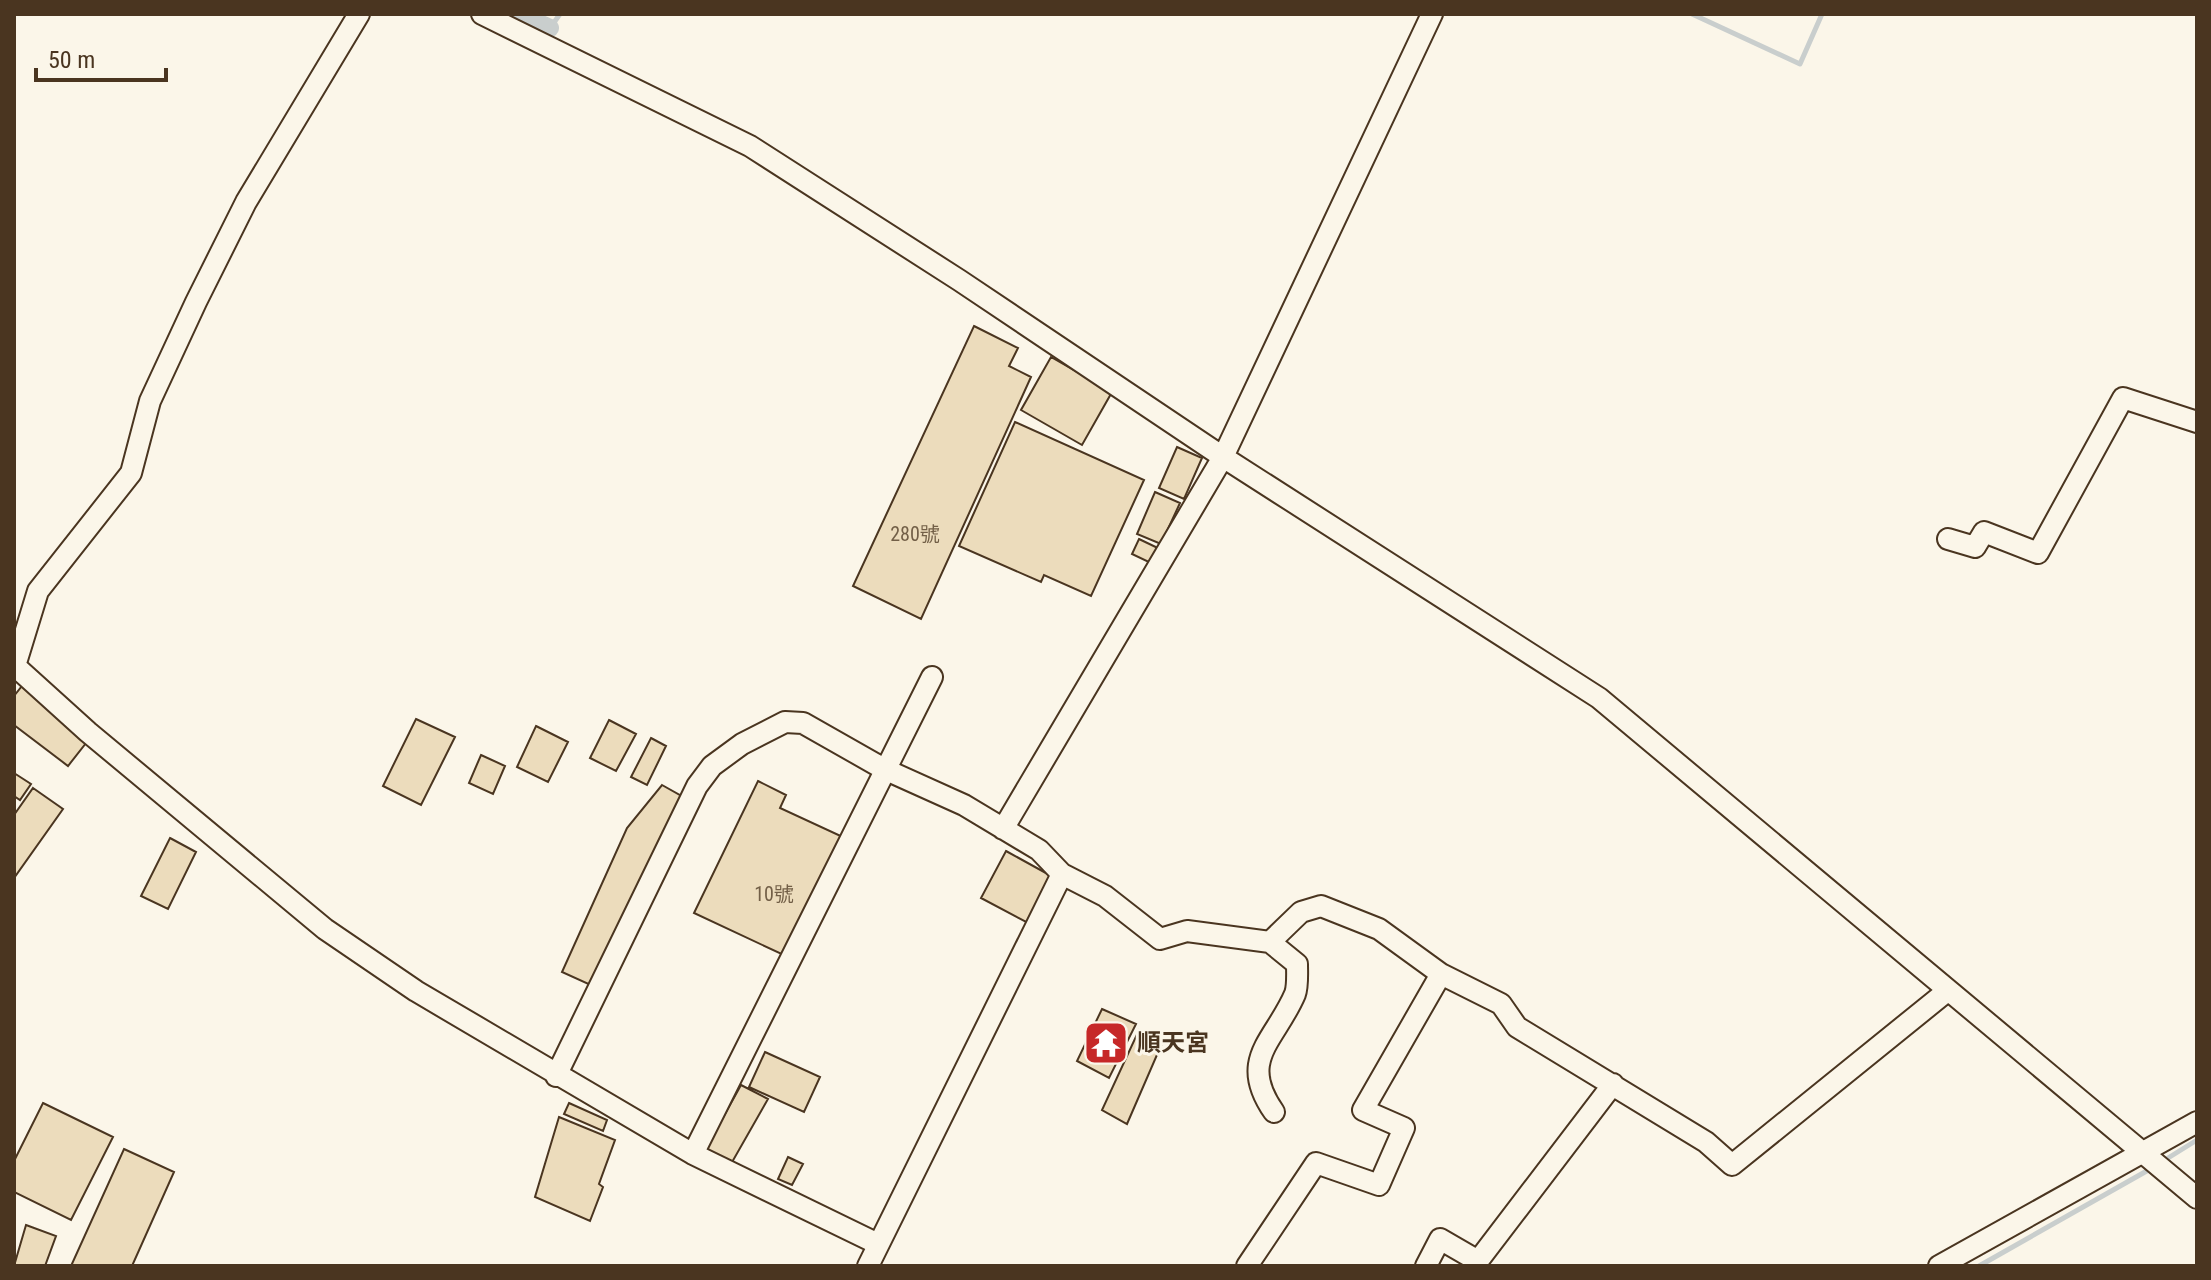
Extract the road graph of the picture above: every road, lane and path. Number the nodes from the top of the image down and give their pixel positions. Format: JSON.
{"nodes":[{"id":1,"x":359,"y":14,"type":"edge"},
{"id":2,"x":482,"y":14,"type":"edge"},
{"id":3,"x":1432,"y":14,"type":"edge"},
{"id":4,"x":2197,"y":422,"type":"edge"},
{"id":5,"x":1223,"y":457,"type":"junction"},
{"id":6,"x":1948,"y":539,"type":"dead end"},
{"id":7,"x":14,"y":667,"type":"edge"},
{"id":8,"x":932,"y":677,"type":"dead end"},
{"id":9,"x":884,"y":769,"type":"junction"},
{"id":10,"x":1003,"y":829,"type":"junction"},
{"id":11,"x":1062,"y":874,"type":"junction"},
{"id":12,"x":1270,"y":942,"type":"junction"},
{"id":13,"x":1441,"y":974,"type":"junction"},
{"id":14,"x":1946,"y":992,"type":"junction"},
{"id":15,"x":556,"y":1076,"type":"junction"},
{"id":16,"x":1613,"y":1084,"type":"junction"},
{"id":17,"x":1274,"y":1112,"type":"dead end"},
{"id":18,"x":2197,"y":1122,"type":"edge"},
{"id":19,"x":693,"y":1154,"type":"junction"},
{"id":20,"x":2152,"y":1161,"type":"junction"},
{"id":21,"x":2197,"y":1198,"type":"edge"},
{"id":22,"x":878,"y":1244,"type":"junction"},
{"id":23,"x":868,"y":1266,"type":"edge"},
{"id":24,"x":1247,"y":1266,"type":"edge"},
{"id":25,"x":1426,"y":1266,"type":"edge"},
{"id":26,"x":1939,"y":1266,"type":"edge"}],
"edges":[{"from":1,"to":7,"type":"street"},
{"from":2,"to":5,"type":"street"},
{"from":3,"to":5,"type":"street"},
{"from":4,"to":6,"type":"street"},
{"from":5,"to":10,"type":"street"},
{"from":5,"to":14,"type":"street"},
{"from":7,"to":15,"type":"street"},
{"from":8,"to":9,"type":"street"},
{"from":9,"to":10,"type":"street"},
{"from":9,"to":15,"type":"street"},
{"from":9,"to":19,"type":"street"},
{"from":10,"to":11,"type":"street"},
{"from":11,"to":12,"type":"street"},
{"from":11,"to":22,"type":"street"},
{"from":12,"to":13,"type":"street"},
{"from":12,"to":17,"type":"street"},
{"from":13,"to":16,"type":"street"},
{"from":13,"to":24,"type":"street"},
{"from":14,"to":16,"type":"street"},
{"from":14,"to":20,"type":"street"},
{"from":15,"to":19,"type":"street"},
{"from":16,"to":25,"type":"street"},
{"from":18,"to":20,"type":"street"},
{"from":19,"to":22,"type":"street"},
{"from":20,"to":21,"type":"street"},
{"from":20,"to":26,"type":"street"},
{"from":22,"to":23,"type":"street"}]}
